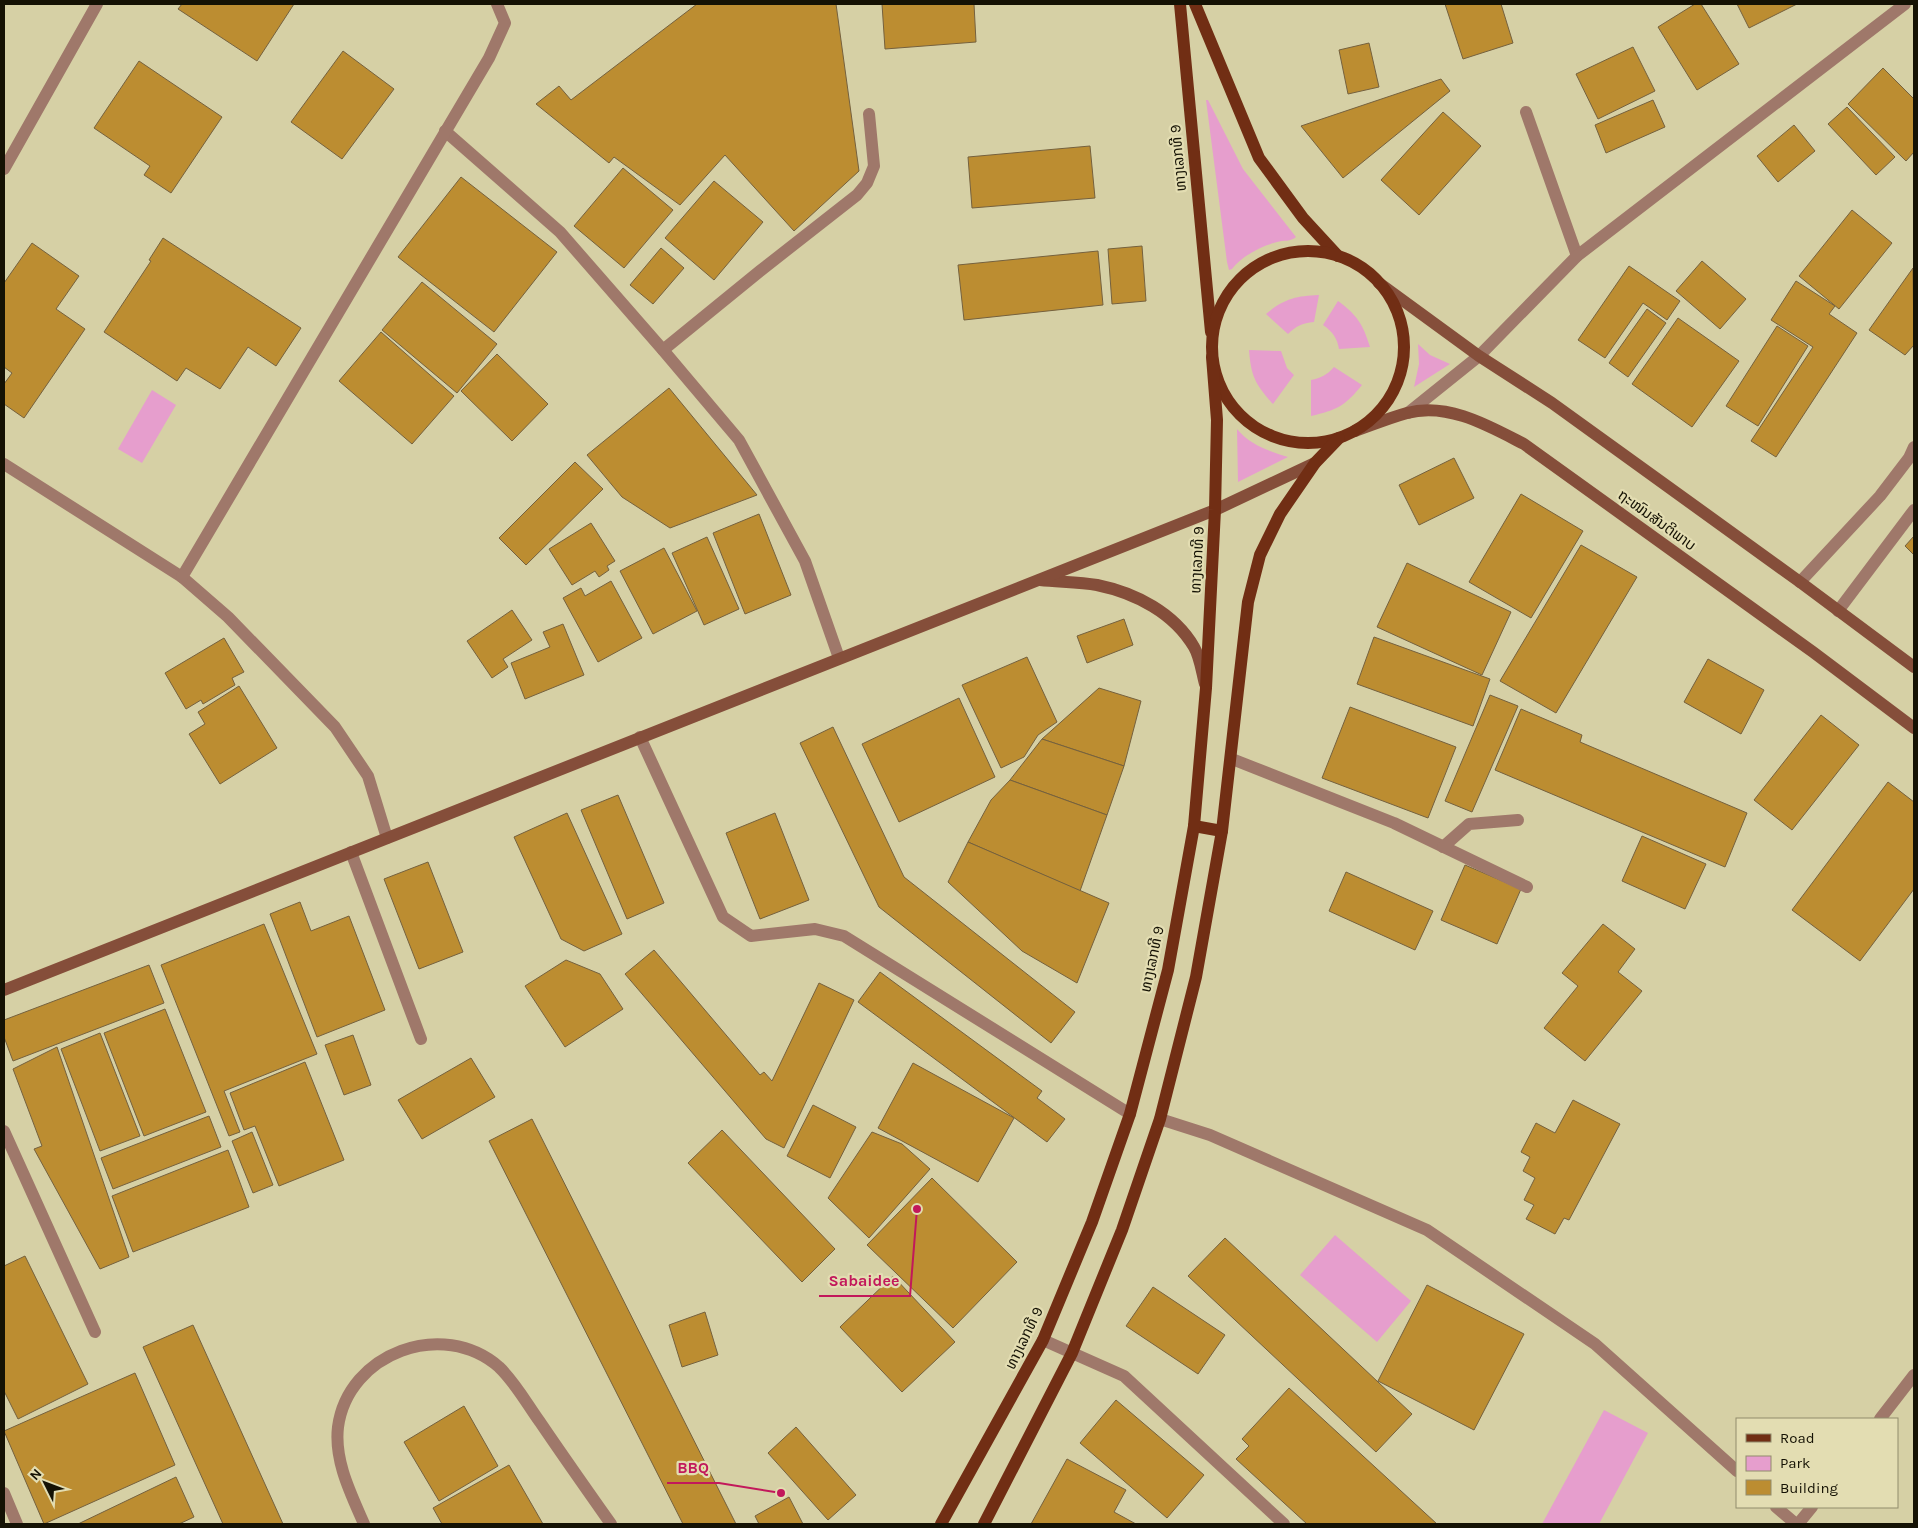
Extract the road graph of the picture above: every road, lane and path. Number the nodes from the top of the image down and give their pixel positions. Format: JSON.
{"nodes":[{"id":1,"x":97,"y":4,"type":"edge"},
{"id":2,"x":497,"y":4,"type":"edge"},
{"id":3,"x":1180,"y":4,"type":"edge"},
{"id":4,"x":1195,"y":4,"type":"edge"},
{"id":5,"x":1905,"y":4,"type":"edge"},
{"id":6,"x":1526,"y":112,"type":"dead end"},
{"id":7,"x":869,"y":114,"type":"dead end"},
{"id":8,"x":445,"y":131,"type":"junction"},
{"id":9,"x":4,"y":168,"type":"edge"},
{"id":10,"x":1338,"y":256,"type":"junction"},
{"id":11,"x":1577,"y":256,"type":"junction"},
{"id":12,"x":1379,"y":283,"type":"junction"},
{"id":13,"x":1212,"y":339,"type":"junction"},
{"id":14,"x":664,"y":350,"type":"junction"},
{"id":15,"x":1479,"y":356,"type":"junction"},
{"id":16,"x":1212,"y":357,"type":"junction"},
{"id":17,"x":1408,"y":413,"type":"junction"},
{"id":18,"x":1355,"y":431,"type":"junction"},
{"id":19,"x":1339,"y":438,"type":"junction"},
{"id":20,"x":1914,"y":447,"type":"edge"},
{"id":21,"x":1316,"y":463,"type":"junction"},
{"id":22,"x":4,"y":464,"type":"edge"},
{"id":23,"x":1215,"y":510,"type":"junction"},
{"id":24,"x":1914,"y":510,"type":"edge"},
{"id":25,"x":182,"y":577,"type":"junction"},
{"id":26,"x":1037,"y":580,"type":"junction"},
{"id":27,"x":1800,"y":582,"type":"junction"},
{"id":28,"x":1838,"y":611,"type":"junction"},
{"id":29,"x":839,"y":658,"type":"junction"},
{"id":30,"x":1914,"y":667,"type":"edge"},
{"id":31,"x":1206,"y":688,"type":"junction"},
{"id":32,"x":1914,"y":728,"type":"edge"},
{"id":33,"x":640,"y":737,"type":"junction"},
{"id":34,"x":1232,"y":759,"type":"junction"},
{"id":35,"x":1518,"y":820,"type":"dead end"},
{"id":36,"x":1194,"y":826,"type":"junction"},
{"id":37,"x":1222,"y":831,"type":"junction"},
{"id":38,"x":387,"y":838,"type":"junction"},
{"id":39,"x":1443,"y":847,"type":"junction"},
{"id":40,"x":351,"y":852,"type":"junction"},
{"id":41,"x":1527,"y":887,"type":"dead end"},
{"id":42,"x":4,"y":990,"type":"edge"},
{"id":43,"x":421,"y":1039,"type":"dead end"},
{"id":44,"x":1130,"y":1114,"type":"junction"},
{"id":45,"x":1160,"y":1119,"type":"junction"},
{"id":46,"x":4,"y":1131,"type":"edge"},
{"id":47,"x":95,"y":1332,"type":"dead end"},
{"id":48,"x":1043,"y":1340,"type":"junction"},
{"id":49,"x":1072,"y":1352,"type":"junction"},
{"id":50,"x":1914,"y":1375,"type":"edge"},
{"id":51,"x":1881,"y":1418,"type":"edge"},
{"id":52,"x":1736,"y":1470,"type":"edge"},
{"id":53,"x":4,"y":1492,"type":"edge"},
{"id":54,"x":1777,"y":1508,"type":"edge"},
{"id":55,"x":1811,"y":1508,"type":"edge"},
{"id":56,"x":17,"y":1524,"type":"edge"},
{"id":57,"x":364,"y":1524,"type":"edge"},
{"id":58,"x":611,"y":1524,"type":"edge"},
{"id":59,"x":941,"y":1524,"type":"edge"},
{"id":60,"x":984,"y":1524,"type":"edge"},
{"id":61,"x":1284,"y":1524,"type":"edge"},
{"id":62,"x":1797,"y":1524,"type":"edge"}],
"edges":[{"from":1,"to":9,"type":"street"},
{"from":2,"to":8,"type":"street"},
{"from":3,"to":13,"type":"main road","name":"ທາງເລກທີ 9"},
{"from":4,"to":10,"type":"main road","name":"ທາງເລກທີ 9"},
{"from":5,"to":11,"type":"street"},
{"from":6,"to":11,"type":"street"},
{"from":7,"to":14,"type":"street"},
{"from":8,"to":14,"type":"street"},
{"from":8,"to":25,"type":"street"},
{"from":10,"to":12,"type":"main road","name":"ທາງເລກທີ 9"},
{"from":10,"to":13,"type":"main road","name":"ທາງເລກທີ 9"},
{"from":11,"to":15,"type":"street"},
{"from":12,"to":15,"type":"street"},
{"from":12,"to":18,"type":"main road","name":"ທາງເລກທີ 9"},
{"from":13,"to":16,"type":"main road","name":"ທາງເລກທີ 9"},
{"from":14,"to":29,"type":"street"},
{"from":15,"to":17,"type":"street"},
{"from":15,"to":27,"type":"street"},
{"from":16,"to":19,"type":"main road","name":"ທາງເລກທີ 9"},
{"from":16,"to":23,"type":"main road","name":"ທາງເລກທີ 9"},
{"from":17,"to":18,"type":"street","name":"ຖະໜົນສັນຕິພາບ"},
{"from":17,"to":32,"type":"street","name":"ຖະໜົນສັນຕິພາບ"},
{"from":18,"to":19,"type":"main road","name":"ທາງເລກທີ 9"},
{"from":19,"to":21,"type":"main road","name":"ທາງເລກທີ 9"},
{"from":20,"to":27,"type":"street"},
{"from":21,"to":23,"type":"street"},
{"from":21,"to":34,"type":"main road","name":"ທາງເລກທີ 9"},
{"from":22,"to":25,"type":"street"},
{"from":23,"to":26,"type":"street"},
{"from":23,"to":31,"type":"main road","name":"ທາງເລກທີ 9"},
{"from":24,"to":28,"type":"street"},
{"from":25,"to":38,"type":"street"},
{"from":26,"to":29,"type":"street"},
{"from":26,"to":31,"type":"street"},
{"from":27,"to":28,"type":"street"},
{"from":28,"to":30,"type":"street"},
{"from":29,"to":33,"type":"street"},
{"from":31,"to":36,"type":"main road","name":"ທາງເລກທີ 9"},
{"from":33,"to":38,"type":"street"},
{"from":33,"to":44,"type":"street"},
{"from":34,"to":37,"type":"main road","name":"ທາງເລກທີ 9"},
{"from":34,"to":39,"type":"street"},
{"from":35,"to":39,"type":"street"},
{"from":36,"to":37,"type":"main road"},
{"from":36,"to":44,"type":"main road","name":"ທາງເລກທີ 9"},
{"from":37,"to":45,"type":"main road","name":"ທາງເລກທີ 9"},
{"from":38,"to":40,"type":"street"},
{"from":39,"to":41,"type":"street"},
{"from":40,"to":42,"type":"street"},
{"from":40,"to":43,"type":"street"},
{"from":44,"to":48,"type":"main road","name":"ທາງເລກທີ 9"},
{"from":45,"to":49,"type":"main road","name":"ທາງເລກທີ 9"},
{"from":45,"to":52,"type":"street"},
{"from":46,"to":47,"type":"street"},
{"from":48,"to":49,"type":"street"},
{"from":48,"to":59,"type":"main road","name":"ທາງເລກທີ 9"},
{"from":49,"to":60,"type":"main road","name":"ທາງເລກທີ 9"},
{"from":49,"to":61,"type":"street"},
{"from":50,"to":51,"type":"street"},
{"from":53,"to":56,"type":"street"},
{"from":54,"to":62,"type":"street"},
{"from":55,"to":62,"type":"street"},
{"from":57,"to":58,"type":"street"}]}
